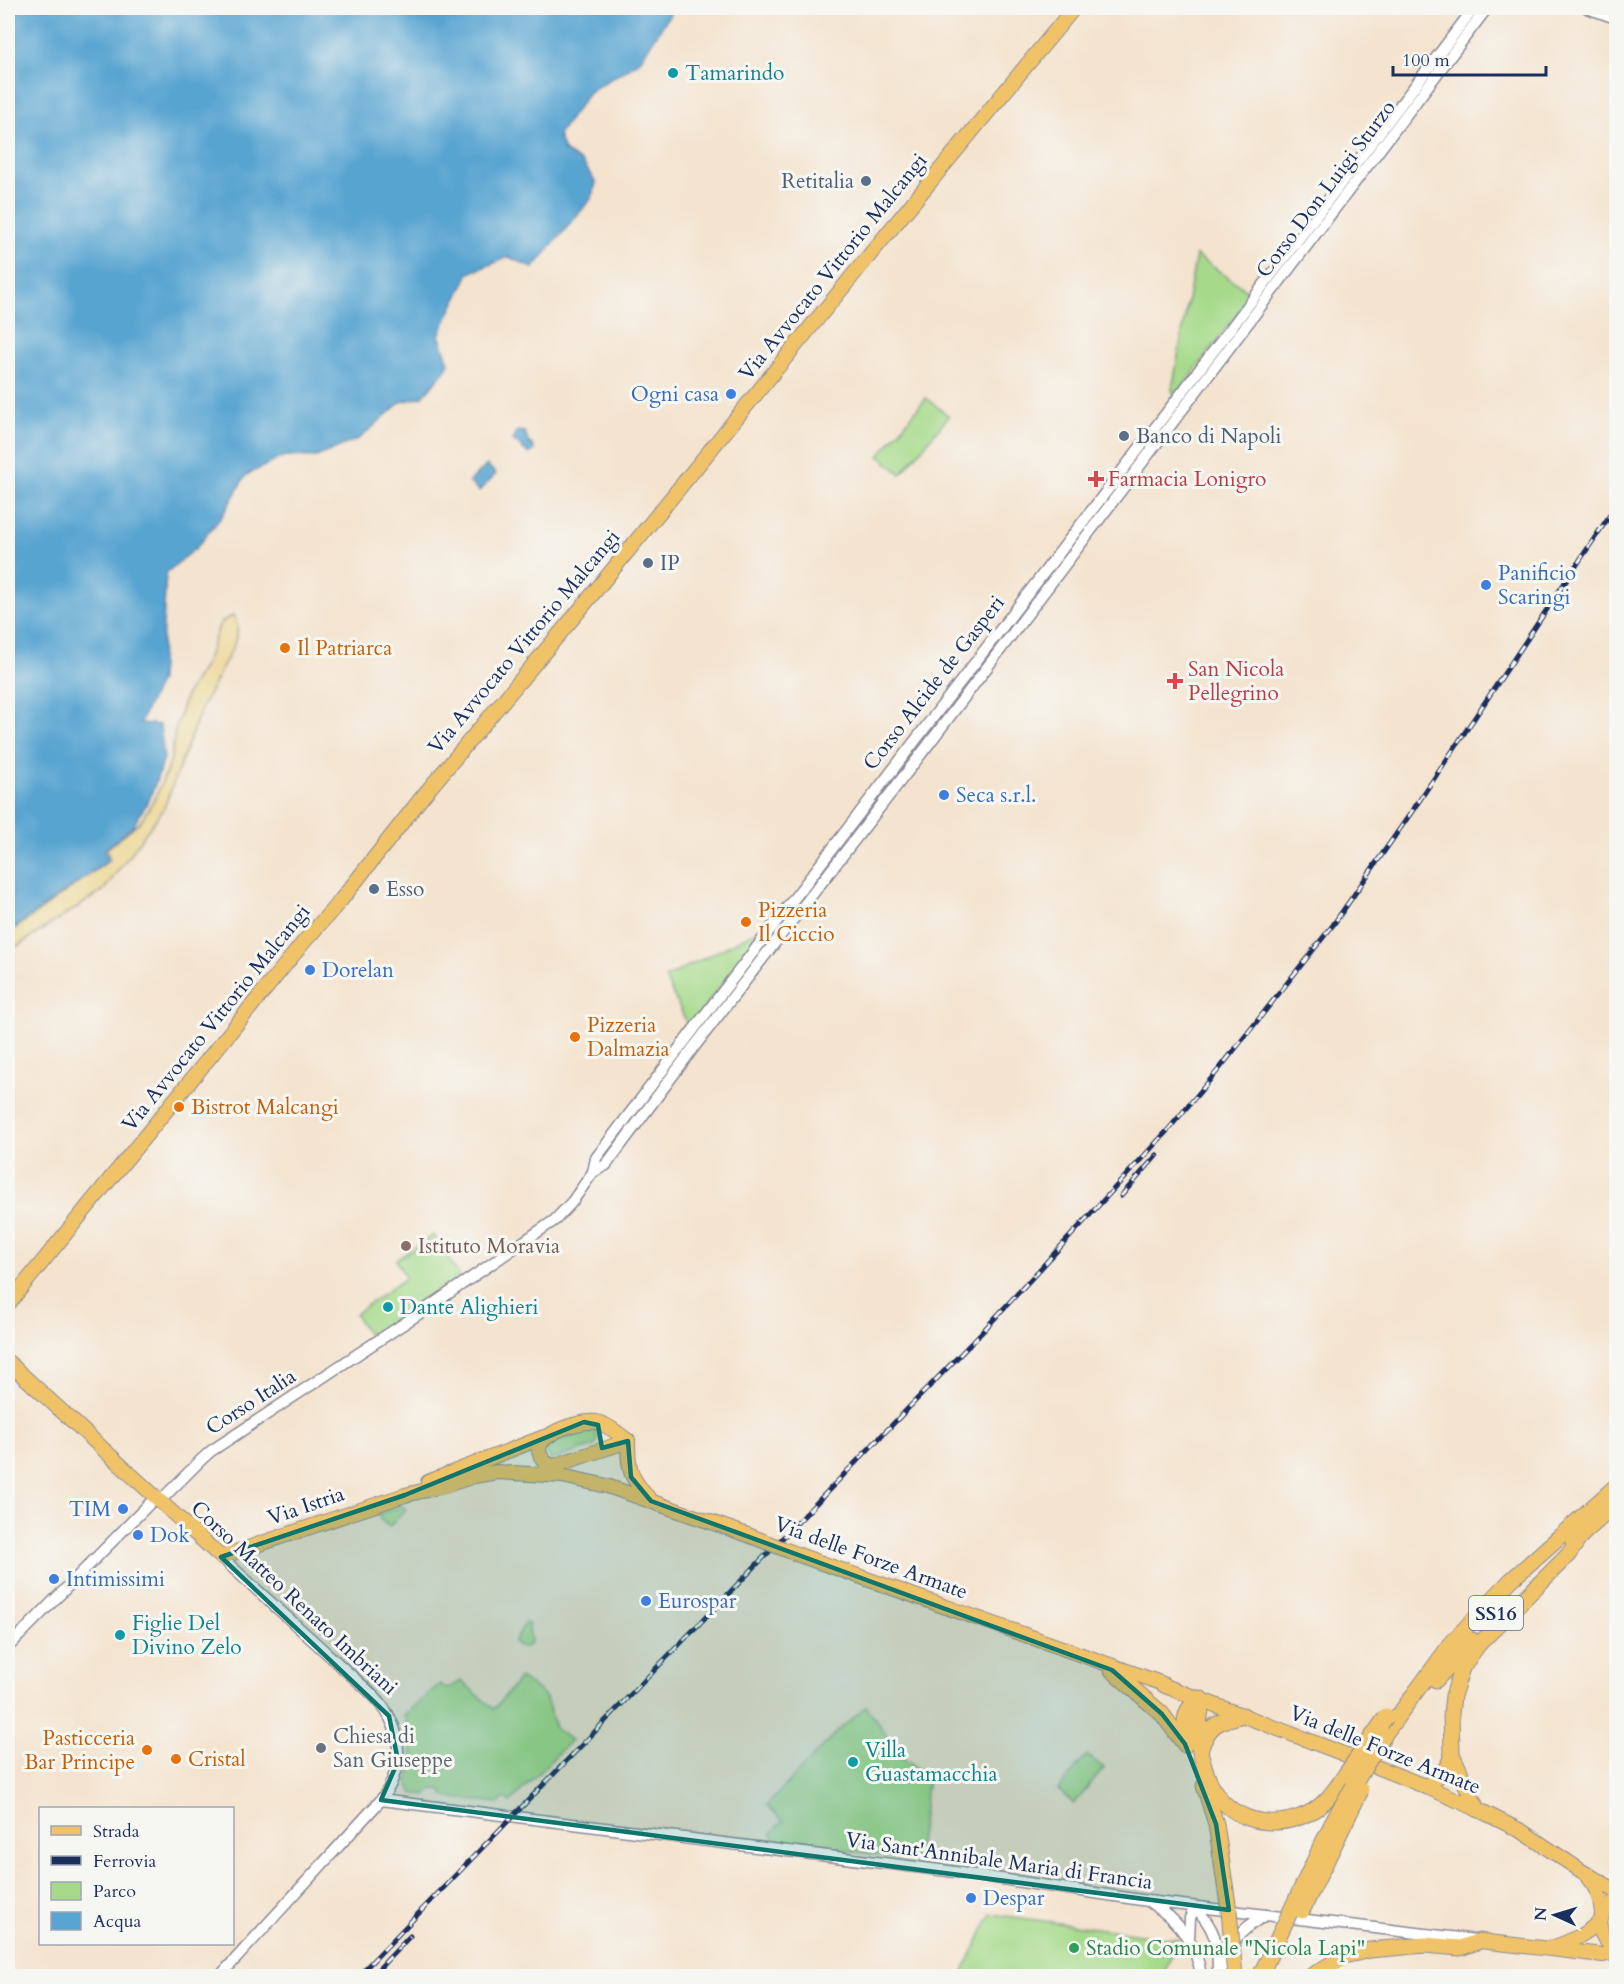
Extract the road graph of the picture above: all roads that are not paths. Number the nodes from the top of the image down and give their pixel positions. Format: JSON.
{"nodes":[{"id":1,"x":1074,"y":8,"type":"edge"},
{"id":2,"x":1474,"y":8,"type":"edge"},
{"id":3,"x":1487,"y":8,"type":"edge"},
{"id":4,"x":1587,"y":8,"type":"edge"},
{"id":5,"x":1617,"y":18,"type":"edge"},
{"id":6,"x":1123,"y":469,"type":"joint"},
{"id":7,"x":1132,"y":477,"type":"joint"},
{"id":8,"x":781,"y":925,"type":"junction"},
{"id":9,"x":8,"y":1304,"type":"edge"},
{"id":10,"x":8,"y":1362,"type":"edge"},
{"id":11,"x":588,"y":1422,"type":"junction"},
{"id":12,"x":544,"y":1437,"type":"junction"},
{"id":13,"x":628,"y":1441,"type":"junction"},
{"id":14,"x":599,"y":1449,"type":"junction"},
{"id":15,"x":555,"y":1469,"type":"junction"},
{"id":16,"x":1617,"y":1486,"type":"edge"},
{"id":17,"x":405,"y":1495,"type":"junction"},
{"id":18,"x":157,"y":1500,"type":"junction"},
{"id":19,"x":651,"y":1501,"type":"junction"},
{"id":20,"x":1617,"y":1503,"type":"edge"},
{"id":21,"x":1581,"y":1536,"type":"junction"},
{"id":22,"x":221,"y":1557,"type":"junction"},
{"id":23,"x":1453,"y":1641,"type":"junction"},
{"id":24,"x":8,"y":1647,"type":"edge"},
{"id":25,"x":1076,"y":1654,"type":"junction"},
{"id":26,"x":1112,"y":1670,"type":"junction"},
{"id":27,"x":1165,"y":1686,"type":"junction"},
{"id":28,"x":1200,"y":1698,"type":"junction"},
{"id":29,"x":1243,"y":1715,"type":"junction"},
{"id":30,"x":1388,"y":1736,"type":"junction"},
{"id":31,"x":1185,"y":1744,"type":"junction"},
{"id":32,"x":1200,"y":1751,"type":"junction"},
{"id":33,"x":1452,"y":1754,"type":"junction"},
{"id":34,"x":1427,"y":1787,"type":"junction"},
{"id":35,"x":381,"y":1800,"type":"junction"},
{"id":36,"x":1476,"y":1809,"type":"junction"},
{"id":37,"x":1580,"y":1870,"type":"junction"},
{"id":38,"x":1617,"y":1891,"type":"edge"},
{"id":39,"x":1148,"y":1901,"type":"junction"},
{"id":40,"x":1617,"y":1902,"type":"edge"},
{"id":41,"x":1195,"y":1907,"type":"junction"},
{"id":42,"x":1266,"y":1915,"type":"junction"},
{"id":43,"x":1601,"y":1918,"type":"junction"},
{"id":44,"x":1189,"y":1940,"type":"junction"},
{"id":45,"x":1480,"y":1941,"type":"junction"},
{"id":46,"x":1546,"y":1949,"type":"junction"},
{"id":47,"x":1617,"y":1950,"type":"edge"},
{"id":48,"x":219,"y":1977,"type":"edge"},
{"id":49,"x":1201,"y":1977,"type":"edge"},
{"id":50,"x":1219,"y":1977,"type":"edge"},
{"id":51,"x":1235,"y":1977,"type":"edge"},
{"id":52,"x":1260,"y":1977,"type":"edge"},
{"id":53,"x":1271,"y":1977,"type":"edge"},
{"id":54,"x":1311,"y":1977,"type":"edge"}],
"edges":[{"from":1,"to":9,"type":"main road","name":"Via Avvocato Vittorio Malcangi"},
{"from":2,"to":6,"type":"street","name":"Corso Don Luigi Sturzo"},
{"from":3,"to":7,"type":"street","name":"Corso Don Luigi Sturzo"},
{"from":4,"to":5,"type":"street"},
{"from":6,"to":8,"type":"street","name":"Corso Alcide de Gasperi"},
{"from":7,"to":8,"type":"street","name":"Corso Alcide de Gasperi"},
{"from":8,"to":18,"type":"street","name":"Corso Italia"},
{"from":10,"to":18,"type":"main road","name":"Corso Matteo Renato Imbriani"},
{"from":11,"to":12,"type":"main road","name":"Via Istria"},
{"from":11,"to":13,"type":"main road"},
{"from":11,"to":14,"type":"main road"},
{"from":12,"to":15,"type":"main road"},
{"from":12,"to":17,"type":"main road","name":"Via Istria"},
{"from":13,"to":14,"type":"main road","name":"Via Istria"},
{"from":13,"to":19,"type":"main road"},
{"from":14,"to":15,"type":"main road","name":"Via Istria"},
{"from":15,"to":17,"type":"main road","name":"Via Istria"},
{"from":15,"to":19,"type":"main road","name":"Via delle Forze Armate"},
{"from":16,"to":23,"type":"highway","number":"SS16"},
{"from":17,"to":22,"type":"main road","name":"Via Istria"},
{"from":18,"to":22,"type":"main road","name":"Corso Matteo Renato Imbriani"},
{"from":18,"to":24,"type":"street","name":"Corso Italia"},
{"from":19,"to":25,"type":"main road","name":"Via delle Forze Armate","bridge":true},
{"from":20,"to":21,"type":"highway","number":"SS16"},
{"from":21,"to":30,"type":"highway","number":"SS16"},
{"from":21,"to":33,"type":"highway","number":"SS16"},
{"from":22,"to":35,"type":"street","name":"Corso Matteo Renato Imbriani"},
{"from":23,"to":30,"type":"highway","number":"SS16"},
{"from":23,"to":32,"type":"highway","number":"SS16","bridge":true},
{"from":25,"to":26,"type":"main road","name":"Via delle Forze Armate"},
{"from":25,"to":27,"type":"main road","name":"Via delle Forze Armate"},
{"from":26,"to":27,"type":"main road","name":"Via delle Forze Armate"},
{"from":26,"to":31,"type":"highway"},
{"from":27,"to":28,"type":"main road","name":"Via delle Forze Armate"},
{"from":28,"to":29,"type":"main road","name":"Via delle Forze Armate"},
{"from":28,"to":31,"type":"highway"},
{"from":28,"to":32,"type":"highway","number":"SS16"},
{"from":29,"to":32,"type":"highway"},
{"from":29,"to":34,"type":"main road","name":"Via delle Forze Armate"},
{"from":30,"to":52,"type":"highway","number":"SS16","bridge":true},
{"from":30,"to":53,"type":"highway","number":"SS16","bridge":true},
{"from":31,"to":51,"type":"highway","bridge":true},
{"from":33,"to":34,"type":"highway"},
{"from":33,"to":36,"type":"highway","number":"SS16"},
{"from":34,"to":36,"type":"main road","name":"Via delle Forze Armate"},
{"from":35,"to":39,"type":"street","name":"Via Sant'Annibale Maria di Francia"},
{"from":35,"to":48,"type":"street","name":"Corso Matteo Renato Imbriani"},
{"from":36,"to":37,"type":"main road","name":"Via delle Forze Armate"},
{"from":37,"to":38,"type":"main road","name":"Via delle Forze Armate"},
{"from":37,"to":43,"type":"main road","name":"Via delle Forze Armate"},
{"from":39,"to":41,"type":"street","name":"Via Sant'Annibale Maria di Francia"},
{"from":39,"to":44,"type":"street"},
{"from":40,"to":43,"type":"main road"},
{"from":41,"to":42,"type":"street","name":"Via Sant'Annibale Maria di Francia"},
{"from":41,"to":44,"type":"street"},
{"from":41,"to":50,"type":"street"},
{"from":42,"to":45,"type":"street","name":"Via Sant'Annibale Maria di Francia"},
{"from":42,"to":50,"type":"street"},
{"from":43,"to":46,"type":"main road"},
{"from":43,"to":47,"type":"main road","name":"Via delle Forze Armate"},
{"from":44,"to":49,"type":"street"},
{"from":45,"to":46,"type":"main road"},
{"from":45,"to":54,"type":"highway"},
{"from":46,"to":47,"type":"main road"}]}
